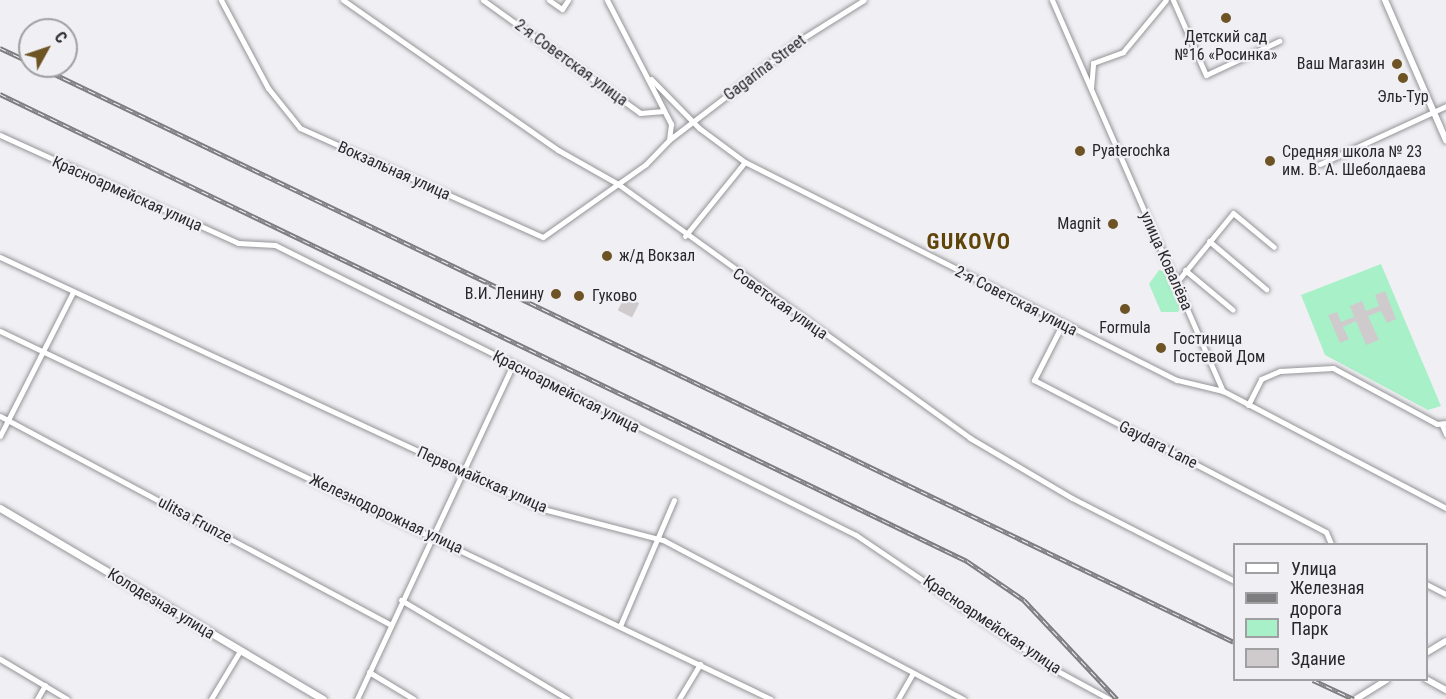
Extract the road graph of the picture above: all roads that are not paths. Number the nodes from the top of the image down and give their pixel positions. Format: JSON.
{"nodes":[{"id":1,"x":221,"y":0,"type":"edge"},
{"id":2,"x":343,"y":0,"type":"edge"},
{"id":3,"x":483,"y":0,"type":"edge"},
{"id":4,"x":549,"y":0,"type":"edge"},
{"id":5,"x":568,"y":0,"type":"edge"},
{"id":6,"x":607,"y":0,"type":"edge"},
{"id":7,"x":864,"y":0,"type":"edge"},
{"id":8,"x":1052,"y":0,"type":"edge"},
{"id":9,"x":1166,"y":0,"type":"edge"},
{"id":10,"x":1173,"y":0,"type":"edge"},
{"id":11,"x":1385,"y":0,"type":"edge"},
{"id":12,"x":1279,"y":41,"type":"dead end"},
{"id":13,"x":651,"y":79,"type":"junction"},
{"id":14,"x":1090,"y":90,"type":"junction"},
{"id":15,"x":1446,"y":106,"type":"edge"},
{"id":16,"x":664,"y":111,"type":"junction"},
{"id":17,"x":1433,"y":111,"type":"junction"},
{"id":18,"x":694,"y":122,"type":"junction"},
{"id":19,"x":0,"y":135,"type":"edge"},
{"id":20,"x":669,"y":140,"type":"junction"},
{"id":21,"x":1446,"y":140,"type":"edge"},
{"id":22,"x":745,"y":162,"type":"junction"},
{"id":23,"x":1320,"y":164,"type":"dead end"},
{"id":24,"x":618,"y":184,"type":"junction"},
{"id":25,"x":685,"y":236,"type":"junction"},
{"id":26,"x":1209,"y":241,"type":"junction"},
{"id":27,"x":1274,"y":247,"type":"dead end"},
{"id":28,"x":0,"y":257,"type":"edge"},
{"id":29,"x":1185,"y":270,"type":"junction"},
{"id":30,"x":1176,"y":283,"type":"junction"},
{"id":31,"x":1266,"y":289,"type":"dead end"},
{"id":32,"x":73,"y":292,"type":"junction"},
{"id":33,"x":1233,"y":310,"type":"dead end"},
{"id":34,"x":1062,"y":325,"type":"junction"},
{"id":35,"x":0,"y":331,"type":"edge"},
{"id":36,"x":44,"y":352,"type":"junction"},
{"id":37,"x":513,"y":365,"type":"junction"},
{"id":38,"x":1223,"y":391,"type":"junction"},
{"id":39,"x":1248,"y":405,"type":"junction"},
{"id":40,"x":0,"y":416,"type":"edge"},
{"id":41,"x":8,"y":421,"type":"junction"},
{"id":42,"x":1444,"y":424,"type":"edge"},
{"id":43,"x":1446,"y":434,"type":"edge"},
{"id":44,"x":0,"y":436,"type":"edge"},
{"id":45,"x":463,"y":472,"type":"junction"},
{"id":46,"x":674,"y":500,"type":"dead end"},
{"id":47,"x":0,"y":508,"type":"edge"},
{"id":48,"x":1446,"y":508,"type":"edge"},
{"id":49,"x":432,"y":536,"type":"junction"},
{"id":50,"x":658,"y":539,"type":"junction"},
{"id":51,"x":1330,"y":543,"type":"edge"},
{"id":52,"x":1233,"y":580,"type":"edge"},
{"id":53,"x":1428,"y":585,"type":"edge"},
{"id":54,"x":1446,"y":594,"type":"edge"},
{"id":55,"x":401,"y":600,"type":"junction"},
{"id":56,"x":390,"y":624,"type":"junction"},
{"id":57,"x":620,"y":626,"type":"junction"},
{"id":58,"x":1446,"y":641,"type":"edge"},
{"id":59,"x":240,"y":651,"type":"junction"},
{"id":60,"x":1428,"y":652,"type":"edge"},
{"id":61,"x":0,"y":659,"type":"edge"},
{"id":62,"x":700,"y":664,"type":"junction"},
{"id":63,"x":369,"y":672,"type":"junction"},
{"id":64,"x":913,"y":673,"type":"junction"},
{"id":65,"x":1428,"y":680,"type":"edge"},
{"id":66,"x":1384,"y":681,"type":"edge"},
{"id":67,"x":45,"y":685,"type":"junction"},
{"id":68,"x":1446,"y":690,"type":"edge"},
{"id":69,"x":37,"y":699,"type":"edge"},
{"id":70,"x":67,"y":699,"type":"edge"},
{"id":71,"x":211,"y":699,"type":"edge"},
{"id":72,"x":323,"y":699,"type":"edge"},
{"id":73,"x":357,"y":699,"type":"edge"},
{"id":74,"x":414,"y":699,"type":"edge"},
{"id":75,"x":568,"y":699,"type":"edge"},
{"id":76,"x":679,"y":699,"type":"edge"},
{"id":77,"x":771,"y":699,"type":"edge"},
{"id":78,"x":898,"y":699,"type":"edge"},
{"id":79,"x":963,"y":699,"type":"edge"},
{"id":80,"x":1109,"y":699,"type":"edge"},
{"id":81,"x":1356,"y":699,"type":"edge"}],
"edges":[{"from":1,"to":24,"type":"street","name":"Вокзальная улица"},
{"from":2,"to":24,"type":"street","name":"Советская улица"},
{"from":3,"to":16,"type":"street","name":"2-я Советская улица"},
{"from":4,"to":5,"type":"street"},
{"from":6,"to":13,"type":"street"},
{"from":7,"to":18,"type":"street","name":"Gagarina Street"},
{"from":8,"to":14,"type":"street","name":"улица Ковалёва"},
{"from":9,"to":14,"type":"street"},
{"from":10,"to":12,"type":"street"},
{"from":11,"to":17,"type":"street"},
{"from":13,"to":16,"type":"street"},
{"from":13,"to":18,"type":"street","name":"2-я Советская улица"},
{"from":14,"to":30,"type":"street","name":"улица Ковалёва"},
{"from":15,"to":17,"type":"street"},
{"from":16,"to":20,"type":"street"},
{"from":17,"to":21,"type":"street"},
{"from":17,"to":23,"type":"street"},
{"from":18,"to":20,"type":"street","name":"Gagarina Street"},
{"from":18,"to":22,"type":"street","name":"2-я Советская улица"},
{"from":19,"to":37,"type":"street","name":"Красноармейская улица"},
{"from":20,"to":24,"type":"street","name":"Gagarina Street"},
{"from":22,"to":25,"type":"street"},
{"from":22,"to":34,"type":"street","name":"2-я Советская улица"},
{"from":24,"to":25,"type":"street","name":"Советская улица"},
{"from":25,"to":52,"type":"street","name":"Советская улица"},
{"from":26,"to":27,"type":"street"},
{"from":26,"to":29,"type":"street"},
{"from":26,"to":31,"type":"street"},
{"from":28,"to":32,"type":"street","name":"Первомайская улица"},
{"from":29,"to":30,"type":"street"},
{"from":29,"to":33,"type":"street"},
{"from":30,"to":38,"type":"street","name":"улица Ковалёва"},
{"from":32,"to":36,"type":"street"},
{"from":32,"to":45,"type":"street","name":"Первомайская улица"},
{"from":34,"to":38,"type":"street","name":"2-я Советская улица"},
{"from":34,"to":51,"type":"street","name":"Gaydara Lane"},
{"from":35,"to":36,"type":"street","name":"Железнодорожная улица"},
{"from":36,"to":41,"type":"street"},
{"from":36,"to":49,"type":"street","name":"Железнодорожная улица"},
{"from":37,"to":45,"type":"street"},
{"from":37,"to":80,"type":"street","name":"Красноармейская улица"},
{"from":38,"to":39,"type":"street"},
{"from":39,"to":42,"type":"street"},
{"from":39,"to":48,"type":"street"},
{"from":40,"to":41,"type":"street","name":"ulitsa Frunze"},
{"from":41,"to":44,"type":"street"},
{"from":41,"to":56,"type":"street","name":"ulitsa Frunze"},
{"from":42,"to":43,"type":"street"},
{"from":45,"to":49,"type":"street"},
{"from":45,"to":50,"type":"street","name":"Первомайская улица"},
{"from":46,"to":50,"type":"street"},
{"from":47,"to":59,"type":"main road","name":"Колодезная улица"},
{"from":49,"to":55,"type":"street"},
{"from":49,"to":57,"type":"street","name":"Железнодорожная улица"},
{"from":50,"to":57,"type":"street"},
{"from":50,"to":64,"type":"street","name":"Первомайская улица"},
{"from":53,"to":54,"type":"street"},
{"from":55,"to":56,"type":"street"},
{"from":55,"to":75,"type":"street"},
{"from":56,"to":63,"type":"street"},
{"from":57,"to":62,"type":"street","name":"Железнодорожная улица"},
{"from":58,"to":60,"type":"street"},
{"from":59,"to":71,"type":"street"},
{"from":59,"to":72,"type":"main road","name":"Колодезная улица"},
{"from":61,"to":67,"type":"street"},
{"from":62,"to":76,"type":"street"},
{"from":62,"to":77,"type":"street","name":"Железнодорожная улица"},
{"from":63,"to":73,"type":"street"},
{"from":63,"to":74,"type":"street"},
{"from":64,"to":78,"type":"street"},
{"from":64,"to":79,"type":"street","name":"Первомайская улица"},
{"from":65,"to":68,"type":"street"},
{"from":66,"to":81,"type":"street"},
{"from":67,"to":69,"type":"street"},
{"from":67,"to":70,"type":"street"}]}
